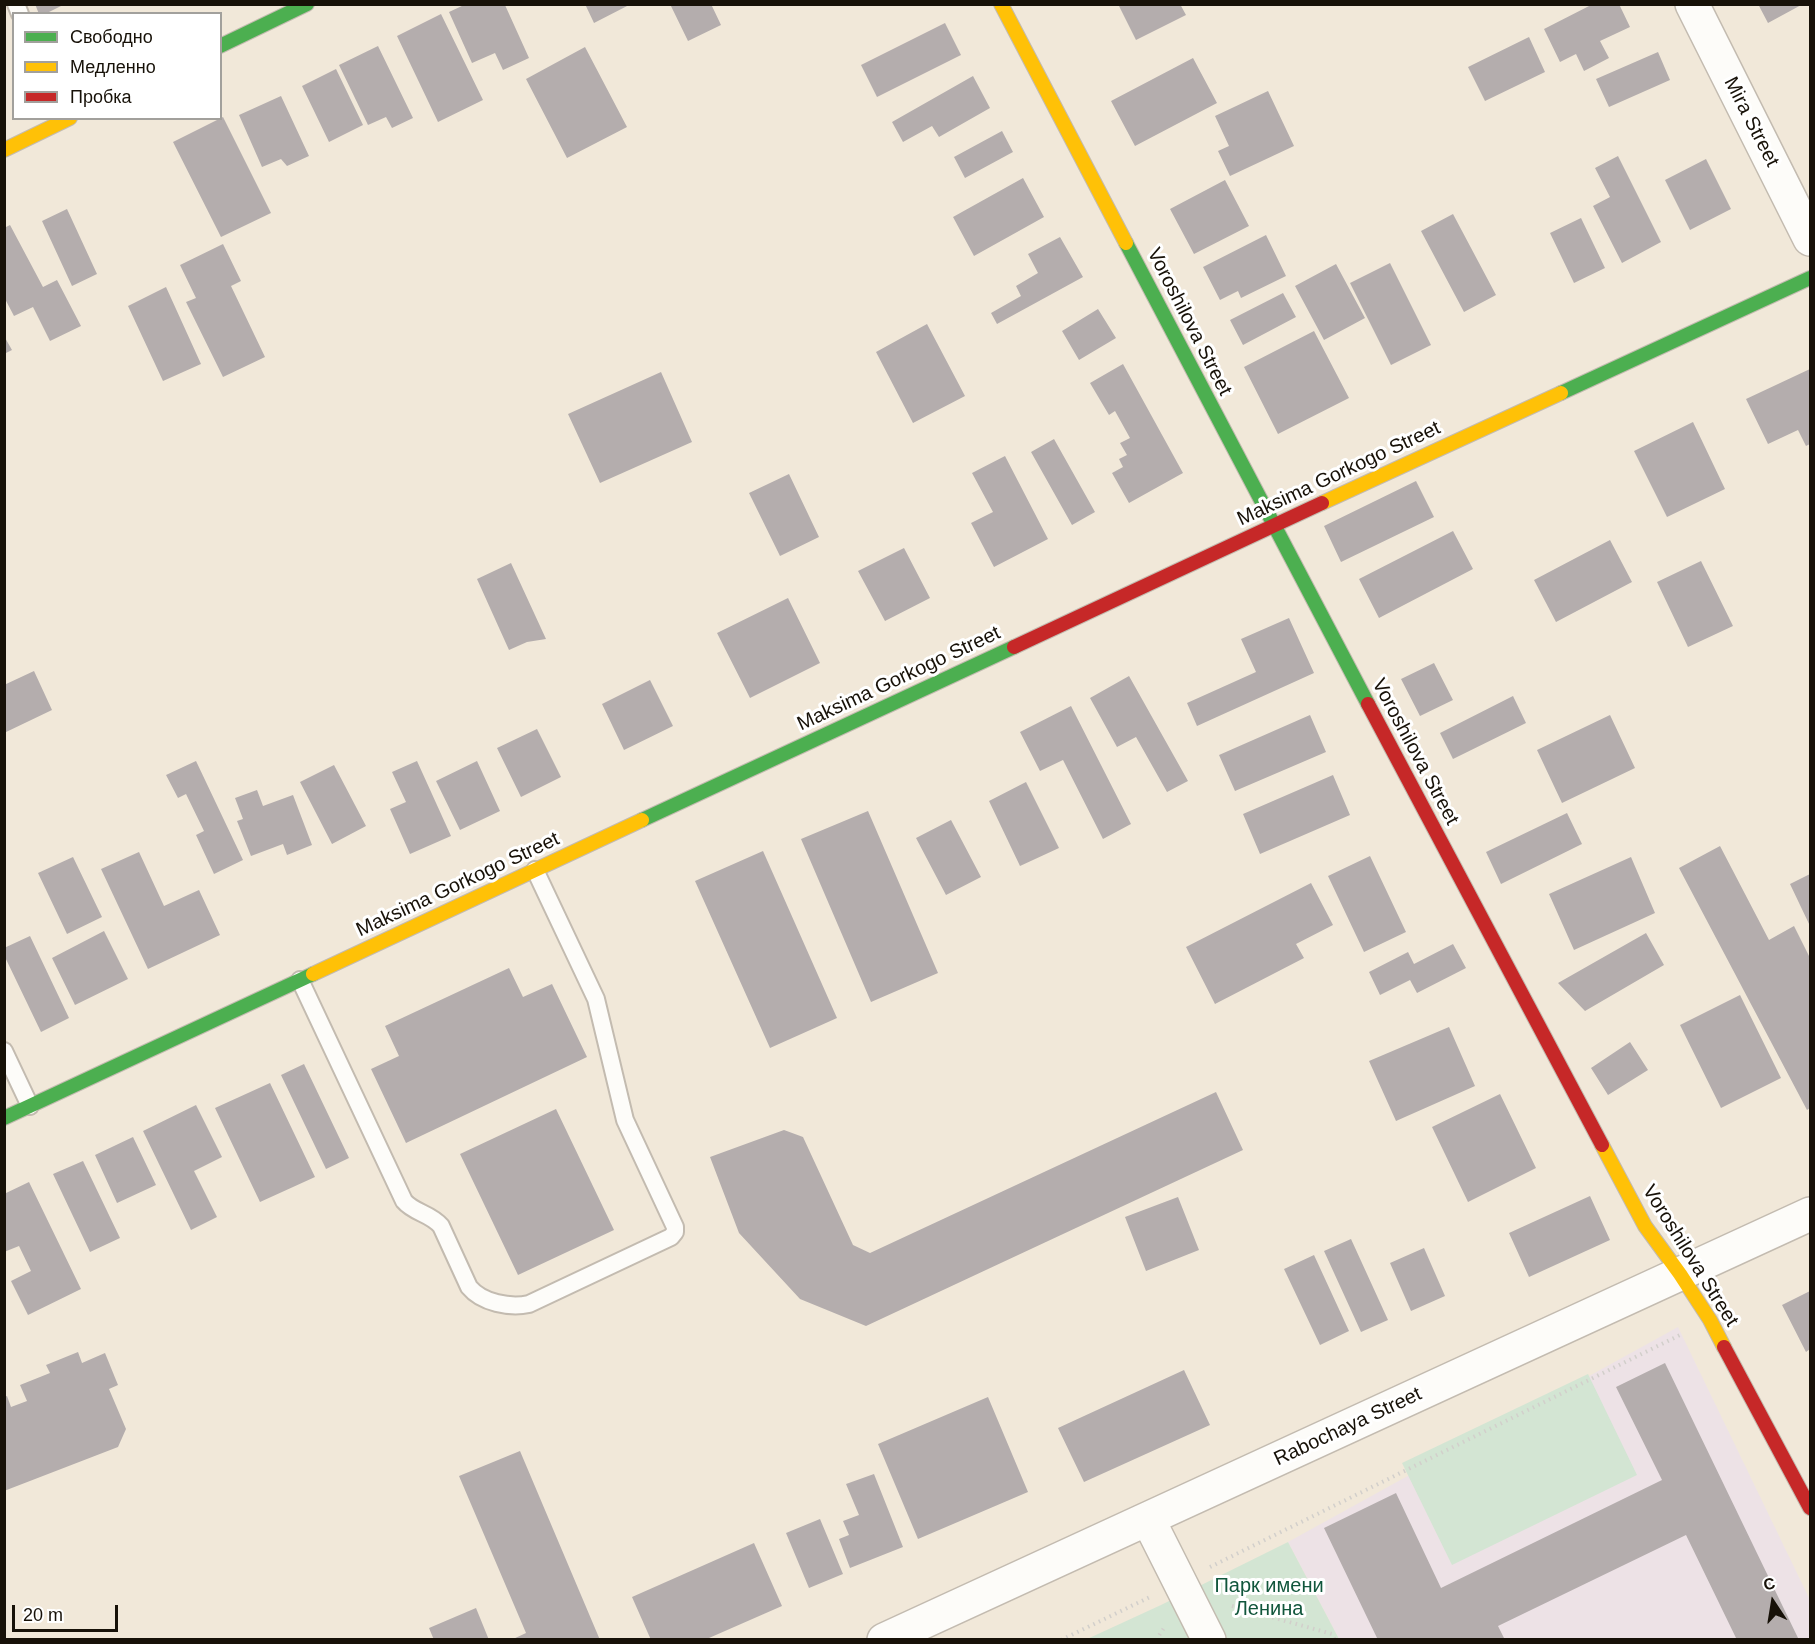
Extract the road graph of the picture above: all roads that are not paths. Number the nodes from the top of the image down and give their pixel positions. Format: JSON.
{"nodes":[{"id":1,"x":307,"y":4,"type":"edge"},
{"id":2,"x":1001,"y":4,"type":"edge"},
{"id":3,"x":1692,"y":4,"type":"edge"},
{"id":4,"x":222,"y":45,"type":"edge"},
{"id":5,"x":65,"y":120,"type":"edge"},
{"id":6,"x":4,"y":150,"type":"edge"},
{"id":7,"x":1810,"y":239,"type":"edge"},
{"id":8,"x":1810,"y":278,"type":"edge"},
{"id":9,"x":1273,"y":526,"type":"junction"},
{"id":10,"x":535,"y":870,"type":"junction"},
{"id":11,"x":300,"y":980,"type":"junction"},
{"id":12,"x":4,"y":1051,"type":"edge"},
{"id":13,"x":30,"y":1106,"type":"junction"},
{"id":14,"x":4,"y":1118,"type":"edge"},
{"id":15,"x":1810,"y":1214,"type":"edge"},
{"id":16,"x":1680,"y":1274,"type":"junction"},
{"id":17,"x":1810,"y":1508,"type":"edge"},
{"id":18,"x":1148,"y":1519,"type":"junction"},
{"id":19,"x":884,"y":1640,"type":"edge"},
{"id":20,"x":1209,"y":1640,"type":"edge"}],
"edges":[{"from":1,"to":4,"type":"main road"},
{"from":2,"to":9,"type":"main road","name":"Voroshilova Street"},
{"from":3,"to":7,"type":"street","name":"Mira Street"},
{"from":5,"to":6,"type":"main road"},
{"from":8,"to":9,"type":"main road","name":"Maksima Gorkogo Street"},
{"from":9,"to":10,"type":"main road","name":"Maksima Gorkogo Street"},
{"from":9,"to":16,"type":"main road","name":"Voroshilova Street"},
{"from":10,"to":11,"type":"main road","name":"Maksima Gorkogo Street"},
{"from":10,"to":11,"type":"lane"},
{"from":11,"to":13,"type":"main road","name":"Maksima Gorkogo Street"},
{"from":12,"to":13,"type":"lane"},
{"from":13,"to":14,"type":"main road","name":"Maksima Gorkogo Street"},
{"from":15,"to":16,"type":"street","name":"Rabochaya Street"},
{"from":16,"to":17,"type":"main road","name":"Voroshilova Street"},
{"from":16,"to":18,"type":"street","name":"Rabochaya Street"},
{"from":18,"to":19,"type":"street","name":"Rabochaya Street"},
{"from":18,"to":20,"type":"street"}]}
